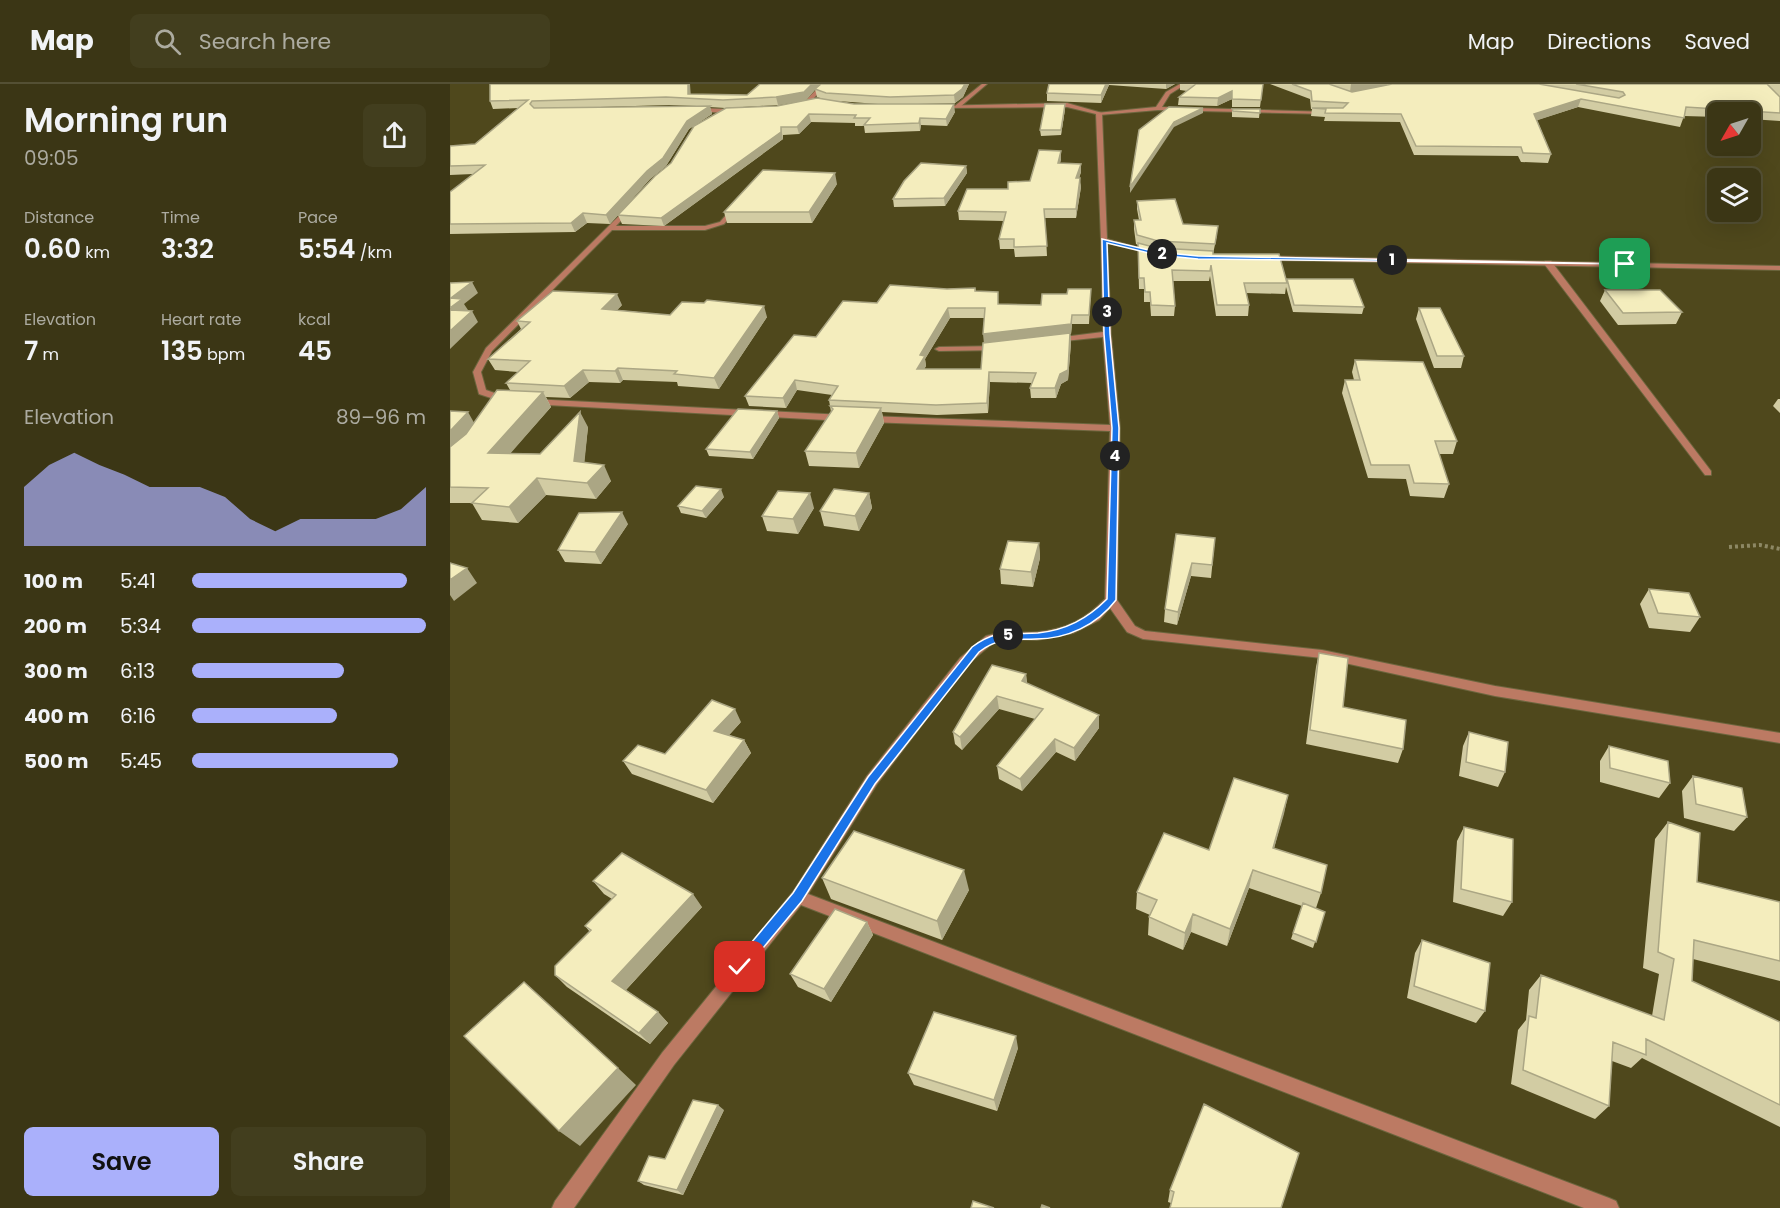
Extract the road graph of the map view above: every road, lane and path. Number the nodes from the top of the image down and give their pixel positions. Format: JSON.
{"nodes":[{"id":1,"x":825,"y":84,"type":"edge"},
{"id":2,"x":985,"y":84,"type":"edge"},
{"id":3,"x":1184,"y":84,"type":"edge"},
{"id":4,"x":815,"y":103,"type":"junction"},
{"id":5,"x":804,"y":105,"type":"edge"},
{"id":6,"x":833,"y":106,"type":"edge"},
{"id":7,"x":924,"y":106,"type":"edge"},
{"id":8,"x":958,"y":106,"type":"junction"},
{"id":9,"x":1158,"y":108,"type":"junction"},
{"id":10,"x":687,"y":110,"type":"edge"},
{"id":11,"x":726,"y":111,"type":"junction"},
{"id":12,"x":738,"y":112,"type":"edge"},
{"id":13,"x":1099,"y":112,"type":"junction"},
{"id":14,"x":1342,"y":112,"type":"edge"},
{"id":15,"x":711,"y":119,"type":"edge"},
{"id":16,"x":742,"y":200,"type":"edge"},
{"id":17,"x":633,"y":205,"type":"edge"},
{"id":18,"x":612,"y":228,"type":"junction"},
{"id":19,"x":1104,"y":240,"type":"junction"},
{"id":20,"x":1157,"y":254,"type":"edge"},
{"id":21,"x":1256,"y":258,"type":"edge"},
{"id":22,"x":1548,"y":263,"type":"junction"},
{"id":23,"x":1780,"y":268,"type":"edge"},
{"id":24,"x":1107,"y":334,"type":"junction"},
{"id":25,"x":1046,"y":341,"type":"edge"},
{"id":26,"x":1006,"y":347,"type":"edge"},
{"id":27,"x":939,"y":349,"type":"dead end"},
{"id":28,"x":850,"y":418,"type":"edge"},
{"id":29,"x":861,"y":418,"type":"edge"},
{"id":30,"x":1115,"y":428,"type":"junction"},
{"id":31,"x":1708,"y":474,"type":"dead end"},
{"id":32,"x":1729,"y":547,"type":"dead end"},
{"id":33,"x":1780,"y":549,"type":"edge"},
{"id":34,"x":1111,"y":600,"type":"junction"},
{"id":35,"x":1780,"y":738,"type":"edge"},
{"id":36,"x":798,"y":897,"type":"junction"},
{"id":37,"x":562,"y":1208,"type":"edge"},
{"id":38,"x":1609,"y":1208,"type":"edge"}],
"edges":[{"from":1,"to":4,"type":"street"},
{"from":2,"to":8,"type":"street"},
{"from":3,"to":9,"type":"street"},
{"from":4,"to":5,"type":"street"},
{"from":4,"to":6,"type":"street"},
{"from":7,"to":8,"type":"street"},
{"from":8,"to":13,"type":"street"},
{"from":9,"to":13,"type":"street"},
{"from":9,"to":14,"type":"street"},
{"from":10,"to":11,"type":"street"},
{"from":11,"to":12,"type":"street"},
{"from":11,"to":15,"type":"street"},
{"from":13,"to":19,"type":"street"},
{"from":16,"to":18,"type":"street"},
{"from":17,"to":18,"type":"street"},
{"from":18,"to":28,"type":"street"},
{"from":19,"to":20,"type":"street"},
{"from":19,"to":24,"type":"street"},
{"from":21,"to":22,"type":"street"},
{"from":22,"to":23,"type":"street"},
{"from":22,"to":31,"type":"street"},
{"from":24,"to":25,"type":"street"},
{"from":24,"to":30,"type":"street"},
{"from":26,"to":27,"type":"street"},
{"from":29,"to":30,"type":"street"},
{"from":30,"to":34,"type":"street"},
{"from":32,"to":33,"type":"path"},
{"from":34,"to":35,"type":"street"},
{"from":34,"to":36,"type":"street"},
{"from":36,"to":37,"type":"street"},
{"from":36,"to":38,"type":"street"}]}
